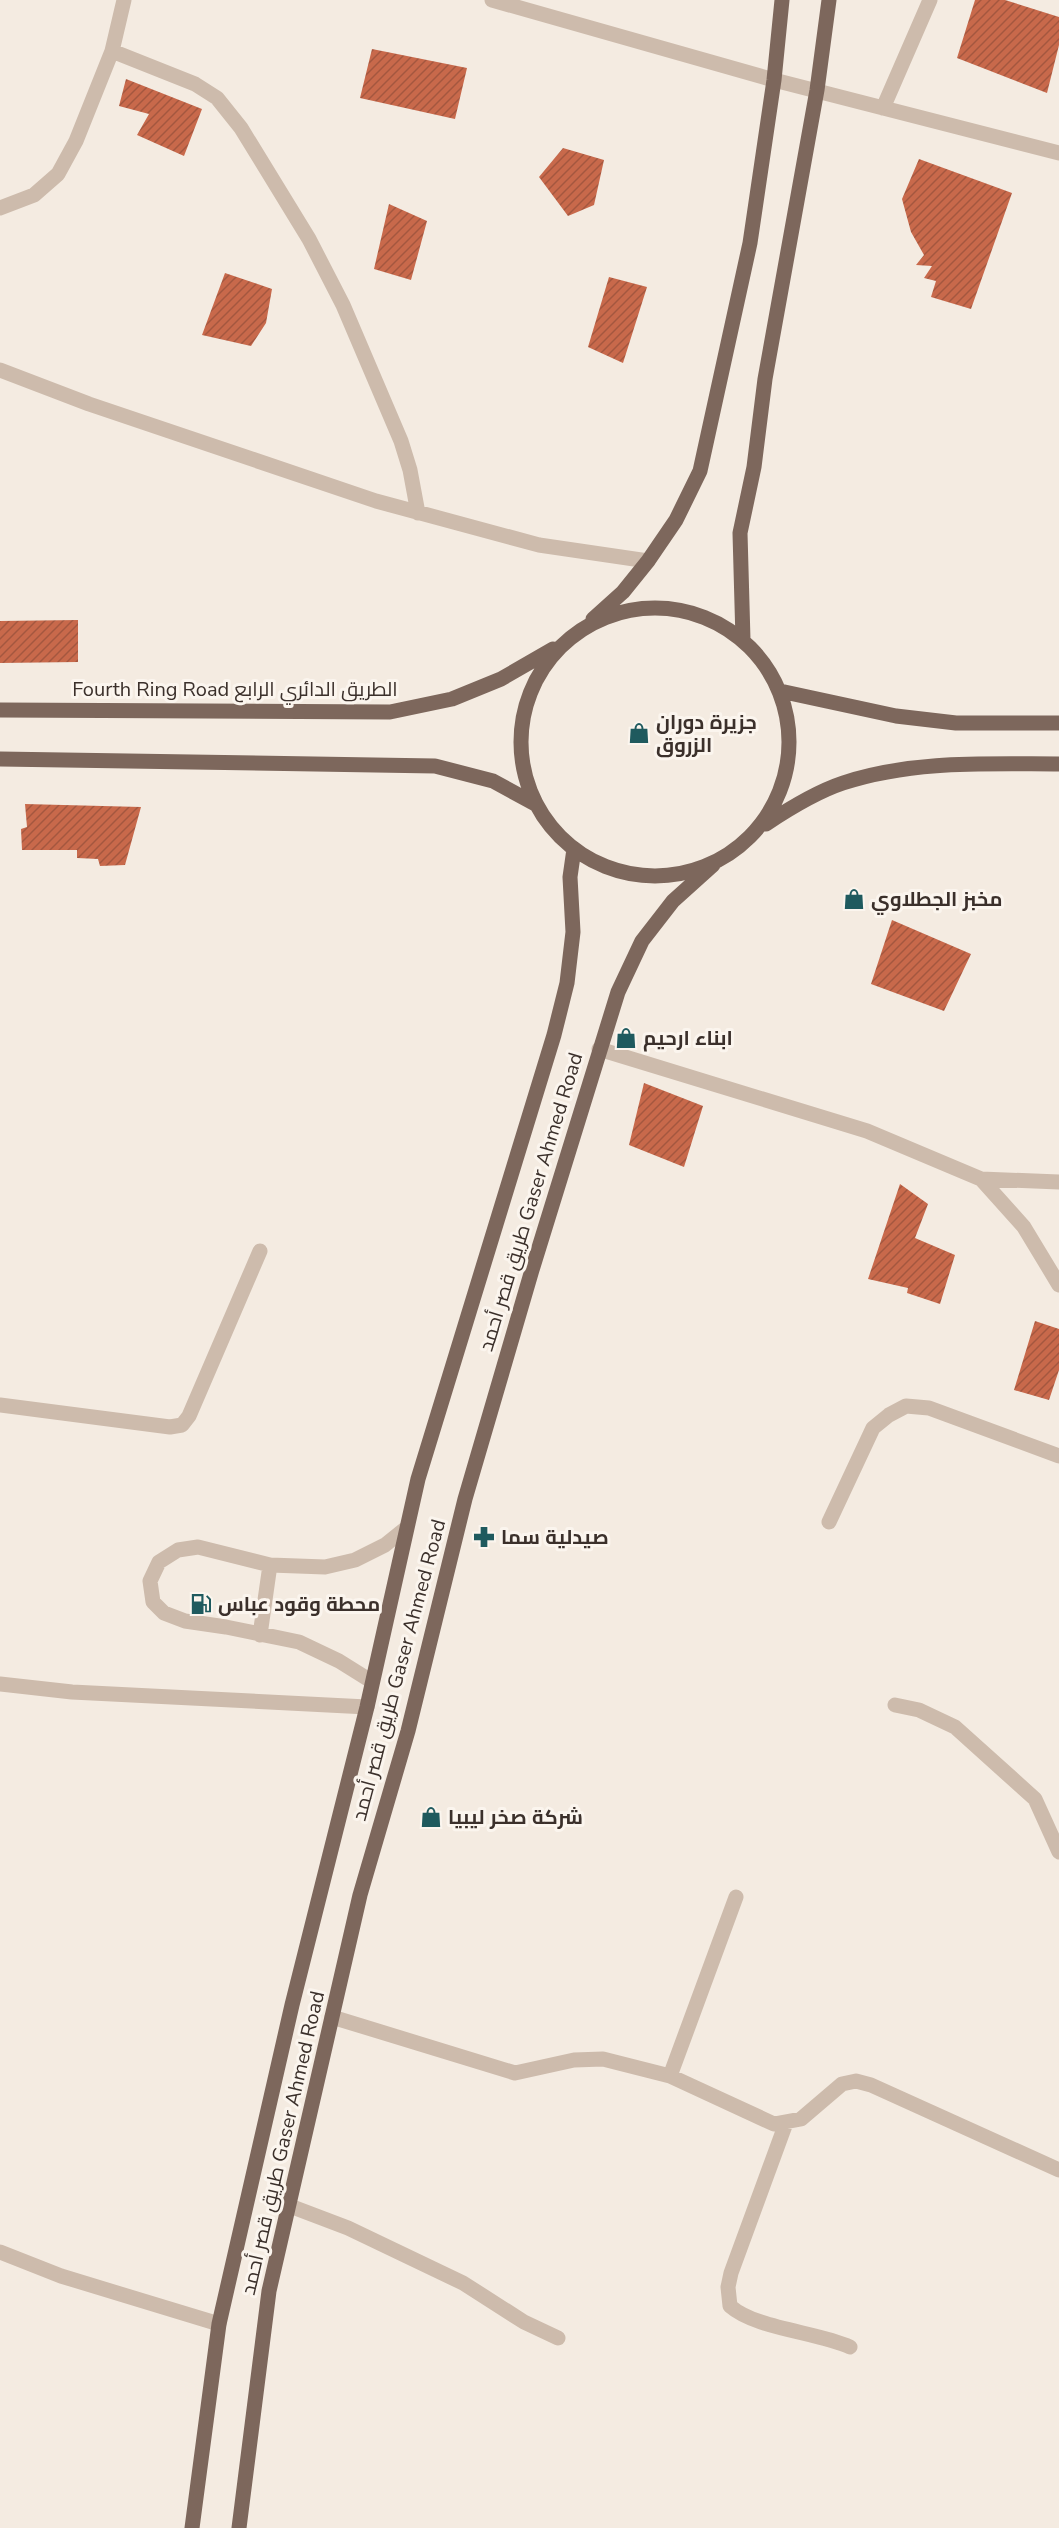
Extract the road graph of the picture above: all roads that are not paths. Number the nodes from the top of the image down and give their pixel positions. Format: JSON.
{"nodes":[{"id":1,"x":124,"y":0,"type":"edge"},
{"id":2,"x":492,"y":0,"type":"edge"},
{"id":3,"x":782,"y":0,"type":"edge"},
{"id":4,"x":829,"y":0,"type":"edge"},
{"id":5,"x":930,"y":0,"type":"edge"},
{"id":6,"x":112,"y":51,"type":"junction"},
{"id":7,"x":774,"y":80,"type":"junction"},
{"id":8,"x":817,"y":90,"type":"junction"},
{"id":9,"x":883,"y":108,"type":"junction"},
{"id":10,"x":1059,"y":153,"type":"edge"},
{"id":11,"x":0,"y":208,"type":"edge"},
{"id":12,"x":0,"y":370,"type":"edge"},
{"id":13,"x":418,"y":513,"type":"junction"},
{"id":14,"x":648,"y":561,"type":"junction"},
{"id":15,"x":586,"y":626,"type":"junction"},
{"id":16,"x":743,"y":640,"type":"junction"},
{"id":17,"x":563,"y":643,"type":"junction"},
{"id":18,"x":780,"y":691,"type":"junction"},
{"id":19,"x":0,"y":710,"type":"edge"},
{"id":20,"x":1059,"y":723,"type":"edge"},
{"id":21,"x":0,"y":759,"type":"edge"},
{"id":22,"x":1059,"y":764,"type":"edge"},
{"id":23,"x":537,"y":805,"type":"junction"},
{"id":24,"x":759,"y":829,"type":"junction"},
{"id":25,"x":574,"y":849,"type":"junction"},
{"id":26,"x":713,"y":865,"type":"junction"},
{"id":27,"x":599,"y":1049,"type":"junction"},
{"id":28,"x":981,"y":1179,"type":"junction"},
{"id":29,"x":1059,"y":1182,"type":"edge"},
{"id":30,"x":260,"y":1251,"type":"dead end"},
{"id":31,"x":1059,"y":1285,"type":"edge"},
{"id":32,"x":0,"y":1405,"type":"edge"},
{"id":33,"x":1059,"y":1456,"type":"edge"},
{"id":34,"x":829,"y":1522,"type":"dead end"},
{"id":35,"x":405,"y":1529,"type":"junction"},
{"id":36,"x":270,"y":1565,"type":"junction"},
{"id":37,"x":260,"y":1635,"type":"junction"},
{"id":38,"x":372,"y":1682,"type":"junction"},
{"id":39,"x":0,"y":1684,"type":"edge"},
{"id":40,"x":895,"y":1706,"type":"dead end"},
{"id":41,"x":367,"y":1707,"type":"junction"},
{"id":42,"x":1059,"y":1852,"type":"edge"},
{"id":43,"x":736,"y":1897,"type":"dead end"},
{"id":44,"x":332,"y":2017,"type":"junction"},
{"id":45,"x":670,"y":2076,"type":"junction"},
{"id":46,"x":786,"y":2123,"type":"junction"},
{"id":47,"x":1059,"y":2170,"type":"edge"},
{"id":48,"x":290,"y":2206,"type":"junction"},
{"id":49,"x":0,"y":2252,"type":"edge"},
{"id":50,"x":219,"y":2324,"type":"junction"},
{"id":51,"x":558,"y":2338,"type":"dead end"},
{"id":52,"x":850,"y":2347,"type":"dead end"},
{"id":53,"x":192,"y":2528,"type":"edge"},
{"id":54,"x":238,"y":2528,"type":"edge"}],
"edges":[{"from":1,"to":6,"type":"street"},
{"from":2,"to":7,"type":"street"},
{"from":3,"to":7,"type":"main road"},
{"from":4,"to":8,"type":"main road"},
{"from":5,"to":9,"type":"street"},
{"from":6,"to":11,"type":"street"},
{"from":6,"to":13,"type":"street"},
{"from":7,"to":8,"type":"street"},
{"from":7,"to":14,"type":"main road"},
{"from":8,"to":9,"type":"street"},
{"from":8,"to":16,"type":"main road"},
{"from":9,"to":10,"type":"street"},
{"from":12,"to":13,"type":"street"},
{"from":13,"to":14,"type":"street"},
{"from":14,"to":15,"type":"main road"},
{"from":15,"to":16,"type":"main road"},
{"from":15,"to":17,"type":"main road"},
{"from":16,"to":18,"type":"main road"},
{"from":17,"to":19,"type":"main road","name":"Fourth Ring Road الطريق الدائري الرابع"},
{"from":17,"to":23,"type":"main road"},
{"from":18,"to":20,"type":"main road"},
{"from":18,"to":24,"type":"main road"},
{"from":21,"to":23,"type":"main road"},
{"from":22,"to":24,"type":"main road"},
{"from":23,"to":25,"type":"main road"},
{"from":24,"to":26,"type":"main road"},
{"from":25,"to":26,"type":"main road"},
{"from":25,"to":35,"type":"main road","name":"طريق قصر أحمد Gaser Ahmed Road"},
{"from":26,"to":27,"type":"main road","name":"طريق قصر أحمد Gaser Ahmed Road"},
{"from":27,"to":28,"type":"street"},
{"from":27,"to":44,"type":"main road","name":"طريق قصر أحمد Gaser Ahmed Road"},
{"from":28,"to":29,"type":"street"},
{"from":28,"to":31,"type":"street"},
{"from":30,"to":32,"type":"street"},
{"from":33,"to":34,"type":"street"},
{"from":35,"to":36,"type":"street"},
{"from":35,"to":38,"type":"main road","name":"طريق قصر أحمد Gaser Ahmed Road"},
{"from":36,"to":37,"type":"street"},
{"from":36,"to":37,"type":"street"},
{"from":37,"to":38,"type":"street"},
{"from":38,"to":41,"type":"main road","name":"طريق قصر أحمد Gaser Ahmed Road"},
{"from":39,"to":41,"type":"street"},
{"from":40,"to":42,"type":"street"},
{"from":41,"to":50,"type":"main road","name":"طريق قصر أحمد Gaser Ahmed Road"},
{"from":43,"to":45,"type":"street"},
{"from":44,"to":45,"type":"street"},
{"from":44,"to":48,"type":"main road","name":"طريق قصر أحمد Gaser Ahmed Road"},
{"from":45,"to":46,"type":"street"},
{"from":46,"to":47,"type":"street"},
{"from":46,"to":52,"type":"street"},
{"from":48,"to":51,"type":"street"},
{"from":48,"to":54,"type":"main road","name":"طريق قصر أحمد Gaser Ahmed Road"},
{"from":49,"to":50,"type":"street"},
{"from":50,"to":53,"type":"main road","name":"طريق قصر أحمد Gaser Ahmed Road"}]}
